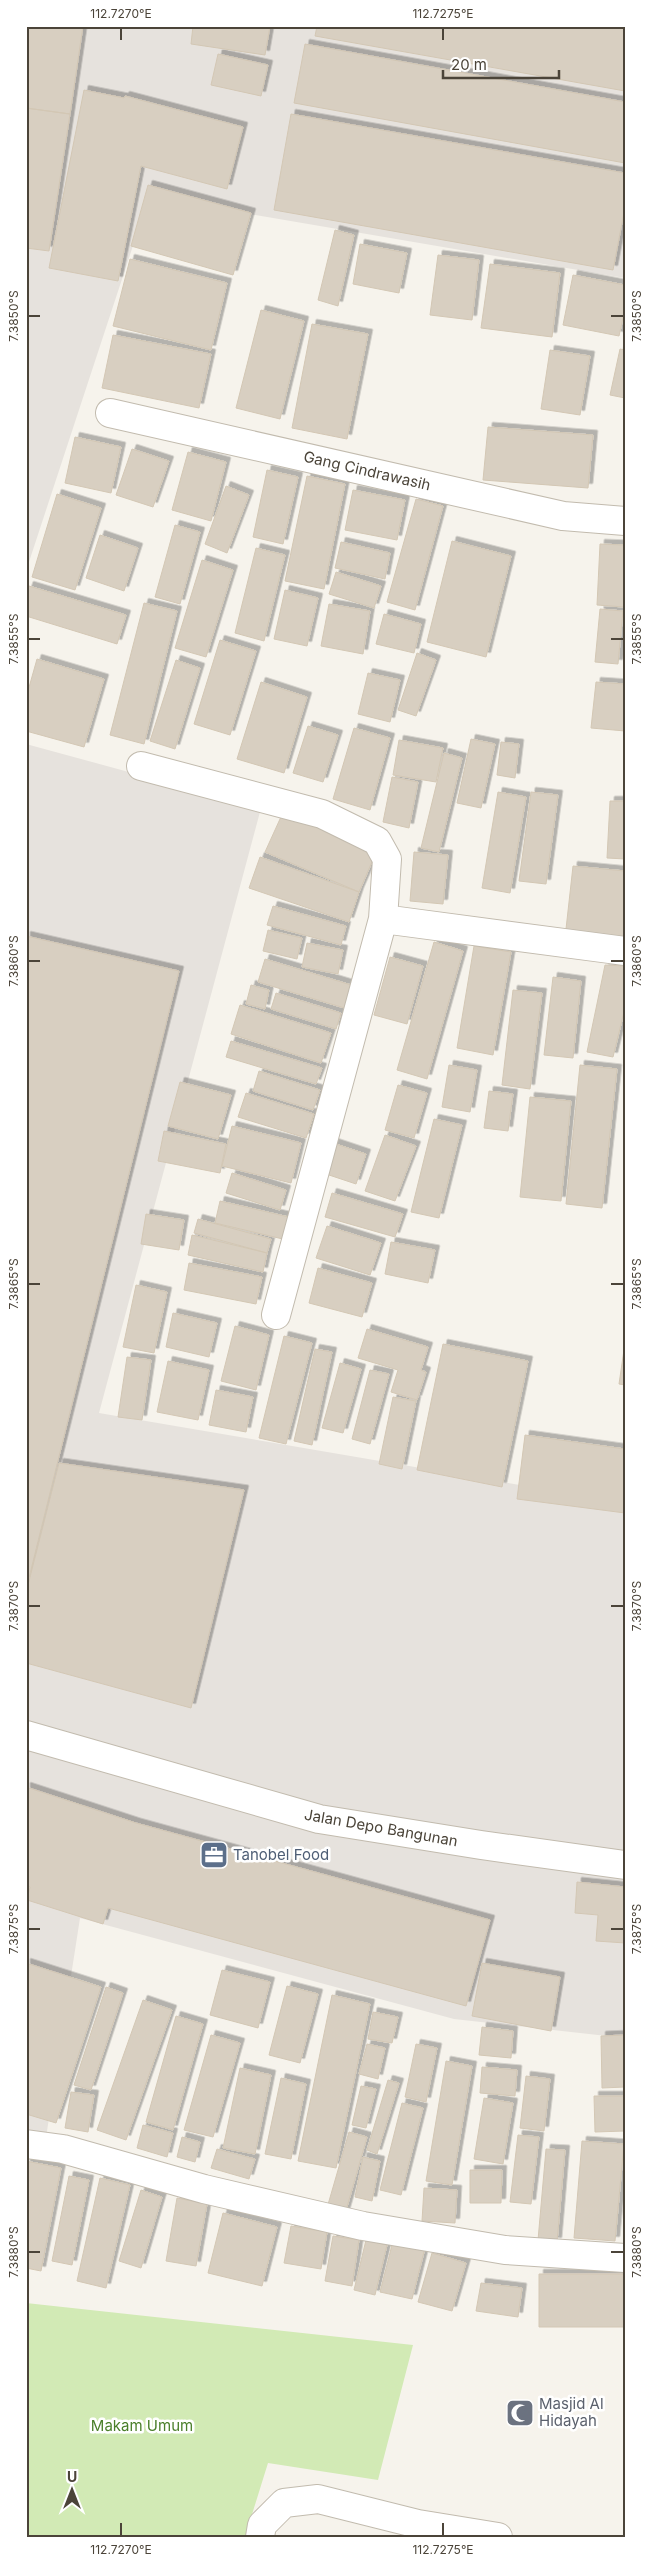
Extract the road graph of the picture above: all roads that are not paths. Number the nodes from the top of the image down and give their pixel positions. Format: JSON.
{"nodes":[{"id":1,"x":110,"y":413,"type":"dead end"},
{"id":2,"x":625,"y":521,"type":"edge"},
{"id":3,"x":141,"y":766,"type":"dead end"},
{"id":4,"x":383,"y":919,"type":"junction"},
{"id":5,"x":625,"y":951,"type":"edge"},
{"id":6,"x":276,"y":1315,"type":"dead end"},
{"id":7,"x":26,"y":1734,"type":"edge"},
{"id":8,"x":625,"y":1865,"type":"edge"},
{"id":9,"x":26,"y":2144,"type":"edge"},
{"id":10,"x":625,"y":2258,"type":"edge"},
{"id":11,"x":260,"y":2537,"type":"edge"},
{"id":12,"x":498,"y":2537,"type":"edge"}],
"edges":[{"from":1,"to":2,"type":"street","name":"Gang Cindrawasih"},
{"from":3,"to":4,"type":"street"},
{"from":4,"to":5,"type":"street"},
{"from":4,"to":6,"type":"street"},
{"from":7,"to":8,"type":"street","name":"Jalan Depo Bangunan"},
{"from":9,"to":10,"type":"street"},
{"from":11,"to":12,"type":"street"}]}
